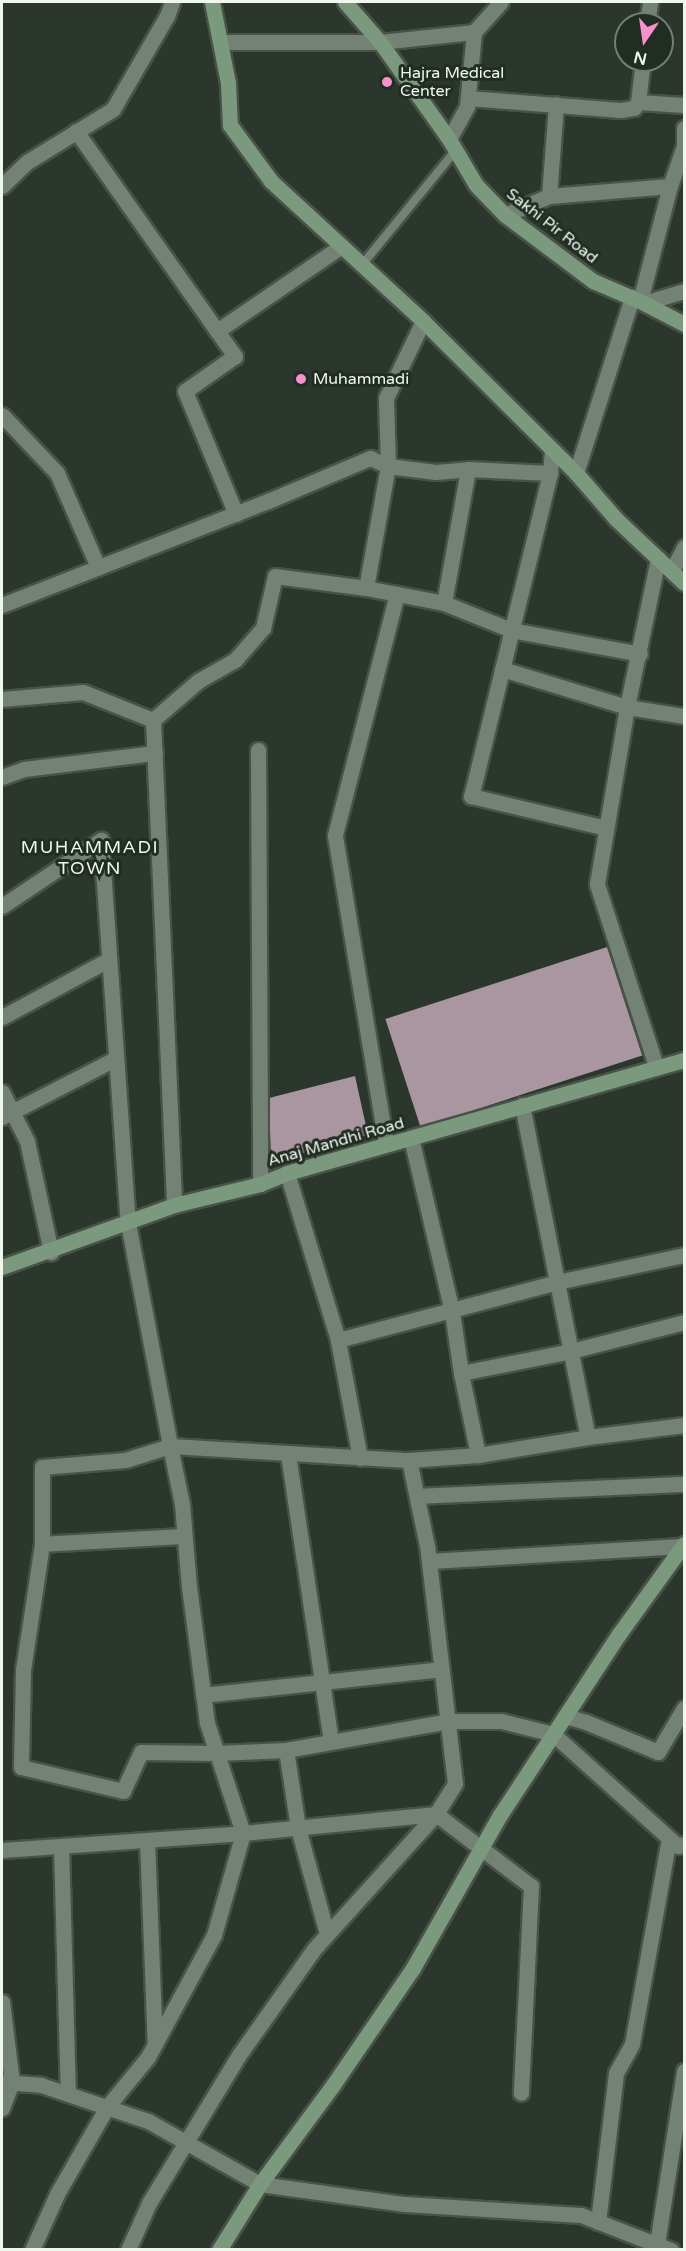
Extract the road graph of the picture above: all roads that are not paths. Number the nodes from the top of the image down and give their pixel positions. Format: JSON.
{"nodes":[{"id":1,"x":172,"y":2,"type":"edge"},
{"id":2,"x":212,"y":2,"type":"edge"},
{"id":3,"x":345,"y":2,"type":"edge"},
{"id":4,"x":501,"y":2,"type":"edge"},
{"id":5,"x":474,"y":32,"type":"junction"},
{"id":6,"x":220,"y":42,"type":"junction"},
{"id":7,"x":380,"y":42,"type":"junction"},
{"id":8,"x":642,"y":72,"type":"edge"},
{"id":9,"x":468,"y":98,"type":"junction"},
{"id":10,"x":638,"y":102,"type":"junction"},
{"id":11,"x":556,"y":104,"type":"junction"},
{"id":12,"x":684,"y":105,"type":"edge"},
{"id":13,"x":684,"y":128,"type":"edge"},
{"id":14,"x":76,"y":131,"type":"junction"},
{"id":15,"x":452,"y":145,"type":"junction"},
{"id":16,"x":2,"y":186,"type":"edge"},
{"id":17,"x":670,"y":186,"type":"junction"},
{"id":18,"x":549,"y":196,"type":"junction"},
{"id":19,"x":505,"y":215,"type":"junction"},
{"id":20,"x":340,"y":248,"type":"junction"},
{"id":21,"x":361,"y":266,"type":"junction"},
{"id":22,"x":684,"y":291,"type":"edge"},
{"id":23,"x":639,"y":300,"type":"junction"},
{"id":24,"x":423,"y":321,"type":"junction"},
{"id":25,"x":684,"y":324,"type":"edge"},
{"id":26,"x":217,"y":331,"type":"junction"},
{"id":27,"x":2,"y":415,"type":"edge"},
{"id":28,"x":552,"y":450,"type":"junction"},
{"id":29,"x":388,"y":466,"type":"junction"},
{"id":30,"x":468,"y":469,"type":"junction"},
{"id":31,"x":550,"y":472,"type":"junction"},
{"id":32,"x":576,"y":473,"type":"junction"},
{"id":33,"x":236,"y":514,"type":"junction"},
{"id":34,"x":684,"y":547,"type":"edge"},
{"id":35,"x":658,"y":558,"type":"junction"},
{"id":36,"x":98,"y":567,"type":"junction"},
{"id":37,"x":672,"y":570,"type":"junction"},
{"id":38,"x":684,"y":583,"type":"edge"},
{"id":39,"x":366,"y":588,"type":"junction"},
{"id":40,"x":397,"y":594,"type":"junction"},
{"id":41,"x":444,"y":603,"type":"junction"},
{"id":42,"x":2,"y":605,"type":"edge"},
{"id":43,"x":511,"y":630,"type":"junction"},
{"id":44,"x":640,"y":654,"type":"junction"},
{"id":45,"x":502,"y":669,"type":"junction"},
{"id":46,"x":2,"y":699,"type":"edge"},
{"id":47,"x":627,"y":707,"type":"junction"},
{"id":48,"x":684,"y":716,"type":"edge"},
{"id":49,"x":153,"y":720,"type":"junction"},
{"id":50,"x":258,"y":750,"type":"dead end"},
{"id":51,"x":155,"y":753,"type":"junction"},
{"id":52,"x":2,"y":777,"type":"edge"},
{"id":53,"x":606,"y":828,"type":"junction"},
{"id":54,"x":2,"y":906,"type":"edge"},
{"id":55,"x":108,"y":960,"type":"junction"},
{"id":56,"x":2,"y":1017,"type":"edge"},
{"id":57,"x":115,"y":1059,"type":"junction"},
{"id":58,"x":684,"y":1060,"type":"edge"},
{"id":59,"x":656,"y":1066,"type":"junction"},
{"id":60,"x":2,"y":1092,"type":"edge"},
{"id":61,"x":522,"y":1105,"type":"junction"},
{"id":62,"x":6,"y":1114,"type":"edge"},
{"id":63,"x":411,"y":1138,"type":"junction"},
{"id":64,"x":386,"y":1144,"type":"junction"},
{"id":65,"x":287,"y":1173,"type":"junction"},
{"id":66,"x":260,"y":1184,"type":"junction"},
{"id":67,"x":174,"y":1205,"type":"junction"},
{"id":68,"x":128,"y":1223,"type":"junction"},
{"id":69,"x":51,"y":1252,"type":"junction"},
{"id":70,"x":684,"y":1255,"type":"edge"},
{"id":71,"x":2,"y":1268,"type":"edge"},
{"id":72,"x":557,"y":1282,"type":"junction"},
{"id":73,"x":452,"y":1312,"type":"junction"},
{"id":74,"x":684,"y":1322,"type":"edge"},
{"id":75,"x":338,"y":1340,"type":"junction"},
{"id":76,"x":571,"y":1351,"type":"junction"},
{"id":77,"x":461,"y":1373,"type":"junction"},
{"id":78,"x":684,"y":1425,"type":"edge"},
{"id":79,"x":588,"y":1437,"type":"junction"},
{"id":80,"x":170,"y":1446,"type":"junction"},
{"id":81,"x":288,"y":1454,"type":"junction"},
{"id":82,"x":478,"y":1455,"type":"junction"},
{"id":83,"x":360,"y":1458,"type":"junction"},
{"id":84,"x":409,"y":1460,"type":"junction"},
{"id":85,"x":684,"y":1484,"type":"edge"},
{"id":86,"x":417,"y":1496,"type":"junction"},
{"id":87,"x":184,"y":1536,"type":"junction"},
{"id":88,"x":42,"y":1544,"type":"junction"},
{"id":89,"x":684,"y":1545,"type":"edge"},
{"id":90,"x":429,"y":1561,"type":"junction"},
{"id":91,"x":442,"y":1669,"type":"junction"},
{"id":92,"x":323,"y":1681,"type":"junction"},
{"id":93,"x":203,"y":1695,"type":"junction"},
{"id":94,"x":684,"y":1708,"type":"edge"},
{"id":95,"x":565,"y":1716,"type":"junction"},
{"id":96,"x":448,"y":1721,"type":"junction"},
{"id":97,"x":553,"y":1734,"type":"junction"},
{"id":98,"x":331,"y":1742,"type":"junction"},
{"id":99,"x":286,"y":1750,"type":"junction"},
{"id":100,"x":217,"y":1753,"type":"junction"},
{"id":101,"x":436,"y":1814,"type":"junction"},
{"id":102,"x":298,"y":1828,"type":"junction"},
{"id":103,"x":243,"y":1833,"type":"junction"},
{"id":104,"x":669,"y":1838,"type":"junction"},
{"id":105,"x":147,"y":1840,"type":"junction"},
{"id":106,"x":684,"y":1844,"type":"edge"},
{"id":107,"x":61,"y":1846,"type":"junction"},
{"id":108,"x":2,"y":1850,"type":"edge"},
{"id":109,"x":482,"y":1850,"type":"junction"},
{"id":110,"x":327,"y":1934,"type":"junction"},
{"id":111,"x":2,"y":2002,"type":"edge"},
{"id":112,"x":155,"y":2044,"type":"junction"},
{"id":113,"x":684,"y":2071,"type":"edge"},
{"id":114,"x":7,"y":2082,"type":"edge"},
{"id":115,"x":521,"y":2093,"type":"dead end"},
{"id":116,"x":68,"y":2094,"type":"junction"},
{"id":117,"x":107,"y":2107,"type":"junction"},
{"id":118,"x":2,"y":2108,"type":"edge"},
{"id":119,"x":187,"y":2143,"type":"junction"},
{"id":120,"x":260,"y":2184,"type":"junction"},
{"id":121,"x":598,"y":2222,"type":"junction"},
{"id":122,"x":664,"y":2247,"type":"edge"},
{"id":123,"x":32,"y":2250,"type":"edge"},
{"id":124,"x":128,"y":2250,"type":"edge"},
{"id":125,"x":219,"y":2250,"type":"edge"}],
"edges":[{"from":1,"to":14,"type":"street"},
{"from":2,"to":6,"type":"street"},
{"from":3,"to":7,"type":"street","name":"Sakhi Pir Road"},
{"from":4,"to":5,"type":"street"},
{"from":5,"to":7,"type":"street"},
{"from":5,"to":9,"type":"street"},
{"from":6,"to":7,"type":"street"},
{"from":6,"to":20,"type":"street"},
{"from":7,"to":15,"type":"street","name":"Sakhi Pir Road"},
{"from":8,"to":10,"type":"street"},
{"from":9,"to":11,"type":"street"},
{"from":9,"to":15,"type":"street"},
{"from":10,"to":11,"type":"street"},
{"from":10,"to":12,"type":"street"},
{"from":11,"to":18,"type":"street"},
{"from":13,"to":17,"type":"street"},
{"from":14,"to":16,"type":"street"},
{"from":14,"to":26,"type":"street"},
{"from":15,"to":19,"type":"street","name":"Sakhi Pir Road"},
{"from":15,"to":21,"type":"lane"},
{"from":17,"to":18,"type":"street"},
{"from":17,"to":23,"type":"street"},
{"from":18,"to":19,"type":"street"},
{"from":19,"to":23,"type":"street","name":"Sakhi Pir Road"},
{"from":20,"to":21,"type":"street"},
{"from":20,"to":26,"type":"street"},
{"from":21,"to":24,"type":"street"},
{"from":22,"to":23,"type":"street"},
{"from":23,"to":25,"type":"street","name":"Sakhi Pir Road"},
{"from":23,"to":32,"type":"street"},
{"from":24,"to":28,"type":"street"},
{"from":24,"to":29,"type":"street"},
{"from":26,"to":33,"type":"street"},
{"from":27,"to":36,"type":"street"},
{"from":28,"to":31,"type":"street"},
{"from":28,"to":32,"type":"street"},
{"from":29,"to":30,"type":"street"},
{"from":29,"to":33,"type":"street"},
{"from":29,"to":39,"type":"street"},
{"from":30,"to":31,"type":"street"},
{"from":30,"to":41,"type":"street"},
{"from":31,"to":43,"type":"street"},
{"from":32,"to":35,"type":"street"},
{"from":33,"to":36,"type":"street"},
{"from":34,"to":37,"type":"street"},
{"from":35,"to":37,"type":"street"},
{"from":35,"to":44,"type":"street"},
{"from":36,"to":42,"type":"street"},
{"from":37,"to":38,"type":"street"},
{"from":39,"to":40,"type":"street"},
{"from":39,"to":49,"type":"street"},
{"from":40,"to":41,"type":"street"},
{"from":40,"to":64,"type":"street"},
{"from":41,"to":43,"type":"street"},
{"from":43,"to":44,"type":"street"},
{"from":43,"to":45,"type":"street"},
{"from":44,"to":47,"type":"street"},
{"from":45,"to":47,"type":"street"},
{"from":45,"to":53,"type":"street"},
{"from":46,"to":49,"type":"street"},
{"from":47,"to":48,"type":"street"},
{"from":47,"to":53,"type":"street"},
{"from":49,"to":51,"type":"street"},
{"from":50,"to":66,"type":"street"},
{"from":51,"to":52,"type":"street"},
{"from":51,"to":67,"type":"street"},
{"from":53,"to":59,"type":"street"},
{"from":54,"to":55,"type":"street"},
{"from":55,"to":56,"type":"street"},
{"from":55,"to":57,"type":"street"},
{"from":57,"to":62,"type":"street"},
{"from":57,"to":68,"type":"street"},
{"from":58,"to":59,"type":"street","name":"Anaj Mandhi Road"},
{"from":59,"to":61,"type":"street","name":"Anaj Mandhi Road"},
{"from":60,"to":62,"type":"street"},
{"from":61,"to":63,"type":"street","name":"Anaj Mandhi Road"},
{"from":61,"to":72,"type":"street"},
{"from":62,"to":69,"type":"street"},
{"from":63,"to":64,"type":"street","name":"Anaj Mandhi Road"},
{"from":63,"to":73,"type":"street"},
{"from":64,"to":65,"type":"street","name":"Anaj Mandhi Road"},
{"from":65,"to":66,"type":"street","name":"Anaj Mandhi Road"},
{"from":65,"to":75,"type":"street"},
{"from":66,"to":67,"type":"street","name":"Anaj Mandhi Road"},
{"from":67,"to":68,"type":"street","name":"Anaj Mandhi Road"},
{"from":68,"to":69,"type":"street","name":"Anaj Mandhi Road"},
{"from":68,"to":80,"type":"street"},
{"from":69,"to":71,"type":"street","name":"Anaj Mandhi Road"},
{"from":70,"to":72,"type":"street"},
{"from":72,"to":73,"type":"street"},
{"from":72,"to":76,"type":"street"},
{"from":73,"to":75,"type":"street"},
{"from":73,"to":77,"type":"street"},
{"from":74,"to":76,"type":"street"},
{"from":75,"to":83,"type":"street"},
{"from":76,"to":77,"type":"street"},
{"from":76,"to":79,"type":"street"},
{"from":77,"to":82,"type":"street"},
{"from":78,"to":79,"type":"street"},
{"from":79,"to":82,"type":"street"},
{"from":80,"to":81,"type":"street"},
{"from":80,"to":87,"type":"street"},
{"from":80,"to":88,"type":"street"},
{"from":81,"to":83,"type":"street"},
{"from":81,"to":92,"type":"street"},
{"from":82,"to":84,"type":"street"},
{"from":83,"to":84,"type":"street"},
{"from":84,"to":86,"type":"street"},
{"from":85,"to":86,"type":"street"},
{"from":86,"to":90,"type":"street"},
{"from":87,"to":88,"type":"street"},
{"from":87,"to":93,"type":"street"},
{"from":88,"to":100,"type":"street"},
{"from":89,"to":90,"type":"street"},
{"from":89,"to":95,"type":"street"},
{"from":90,"to":91,"type":"street"},
{"from":91,"to":92,"type":"street"},
{"from":91,"to":96,"type":"street"},
{"from":92,"to":93,"type":"street"},
{"from":92,"to":98,"type":"street"},
{"from":93,"to":100,"type":"street"},
{"from":94,"to":95,"type":"street"},
{"from":95,"to":97,"type":"street"},
{"from":96,"to":97,"type":"street"},
{"from":96,"to":98,"type":"street"},
{"from":96,"to":101,"type":"street"},
{"from":97,"to":104,"type":"street"},
{"from":97,"to":109,"type":"street"},
{"from":98,"to":99,"type":"street"},
{"from":99,"to":100,"type":"street"},
{"from":99,"to":102,"type":"street"},
{"from":100,"to":103,"type":"street"},
{"from":101,"to":102,"type":"street"},
{"from":101,"to":109,"type":"street"},
{"from":101,"to":110,"type":"street"},
{"from":102,"to":103,"type":"street"},
{"from":102,"to":110,"type":"street"},
{"from":103,"to":105,"type":"street"},
{"from":103,"to":112,"type":"street"},
{"from":104,"to":106,"type":"street"},
{"from":104,"to":121,"type":"street"},
{"from":105,"to":107,"type":"street"},
{"from":105,"to":112,"type":"street"},
{"from":107,"to":108,"type":"street"},
{"from":107,"to":116,"type":"street"},
{"from":109,"to":115,"type":"street"},
{"from":109,"to":120,"type":"street"},
{"from":110,"to":119,"type":"street"},
{"from":111,"to":114,"type":"street"},
{"from":112,"to":117,"type":"street"},
{"from":113,"to":122,"type":"street"},
{"from":114,"to":116,"type":"street"},
{"from":114,"to":118,"type":"street"},
{"from":116,"to":117,"type":"street"},
{"from":117,"to":119,"type":"street"},
{"from":117,"to":123,"type":"street"},
{"from":119,"to":120,"type":"street"},
{"from":119,"to":124,"type":"street"},
{"from":120,"to":121,"type":"street"},
{"from":120,"to":125,"type":"street"},
{"from":121,"to":122,"type":"street"}]}
